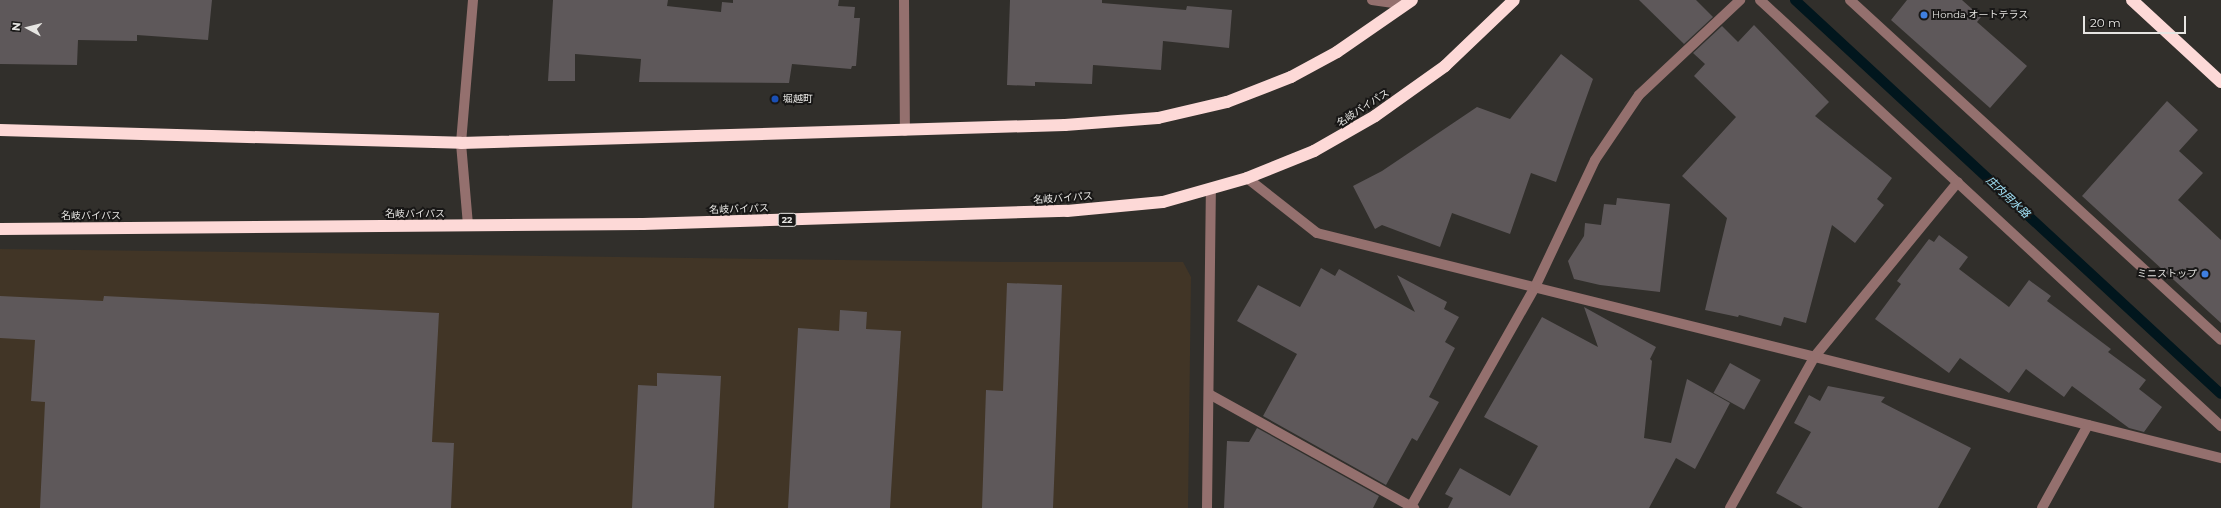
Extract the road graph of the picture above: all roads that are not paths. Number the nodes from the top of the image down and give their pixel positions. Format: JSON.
{"nodes":[{"id":1,"x":473,"y":0,"type":"edge"},
{"id":2,"x":904,"y":0,"type":"edge"},
{"id":3,"x":1372,"y":0,"type":"edge"},
{"id":4,"x":1514,"y":0,"type":"edge"},
{"id":5,"x":1740,"y":0,"type":"edge"},
{"id":6,"x":1760,"y":0,"type":"edge"},
{"id":7,"x":1850,"y":0,"type":"edge"},
{"id":8,"x":2132,"y":0,"type":"edge"},
{"id":9,"x":1409,"y":2,"type":"edge"},
{"id":10,"x":2221,"y":82,"type":"edge"},
{"id":11,"x":0,"y":130,"type":"edge"},
{"id":12,"x":905,"y":131,"type":"junction"},
{"id":13,"x":461,"y":143,"type":"junction"},
{"id":14,"x":1247,"y":178,"type":"junction"},
{"id":15,"x":1958,"y":182,"type":"junction"},
{"id":16,"x":1211,"y":189,"type":"junction"},
{"id":17,"x":468,"y":226,"type":"junction"},
{"id":18,"x":0,"y":229,"type":"edge"},
{"id":19,"x":1535,"y":287,"type":"junction"},
{"id":20,"x":2221,"y":340,"type":"edge"},
{"id":21,"x":1815,"y":356,"type":"junction"},
{"id":22,"x":1209,"y":394,"type":"junction"},
{"id":23,"x":2088,"y":425,"type":"junction"},
{"id":24,"x":2221,"y":426,"type":"edge"},
{"id":25,"x":2221,"y":458,"type":"edge"},
{"id":26,"x":1411,"y":507,"type":"edge"},
{"id":27,"x":1207,"y":508,"type":"edge"},
{"id":28,"x":1730,"y":508,"type":"edge"},
{"id":29,"x":2042,"y":508,"type":"edge"}],
"edges":[{"from":1,"to":13,"type":"street"},
{"from":2,"to":12,"type":"street"},
{"from":3,"to":9,"type":"street"},
{"from":4,"to":14,"type":"highway","name":"名岐バイパス","number":"22"},
{"from":5,"to":19,"type":"street"},
{"from":6,"to":15,"type":"street"},
{"from":7,"to":20,"type":"street"},
{"from":8,"to":10,"type":"highway"},
{"from":9,"to":12,"type":"highway"},
{"from":11,"to":13,"type":"highway"},
{"from":12,"to":13,"type":"highway"},
{"from":13,"to":17,"type":"street"},
{"from":14,"to":16,"type":"highway","name":"名岐バイパス","number":"22"},
{"from":14,"to":19,"type":"street"},
{"from":15,"to":21,"type":"street"},
{"from":15,"to":24,"type":"street"},
{"from":16,"to":17,"type":"highway","name":"名岐バイパス","number":"22"},
{"from":16,"to":22,"type":"street"},
{"from":17,"to":18,"type":"highway","name":"名岐バイパス","number":"22"},
{"from":19,"to":21,"type":"street"},
{"from":19,"to":26,"type":"street"},
{"from":21,"to":23,"type":"street"},
{"from":21,"to":28,"type":"street"},
{"from":22,"to":26,"type":"street"},
{"from":22,"to":27,"type":"street"},
{"from":23,"to":25,"type":"street"},
{"from":23,"to":29,"type":"street"}]}
